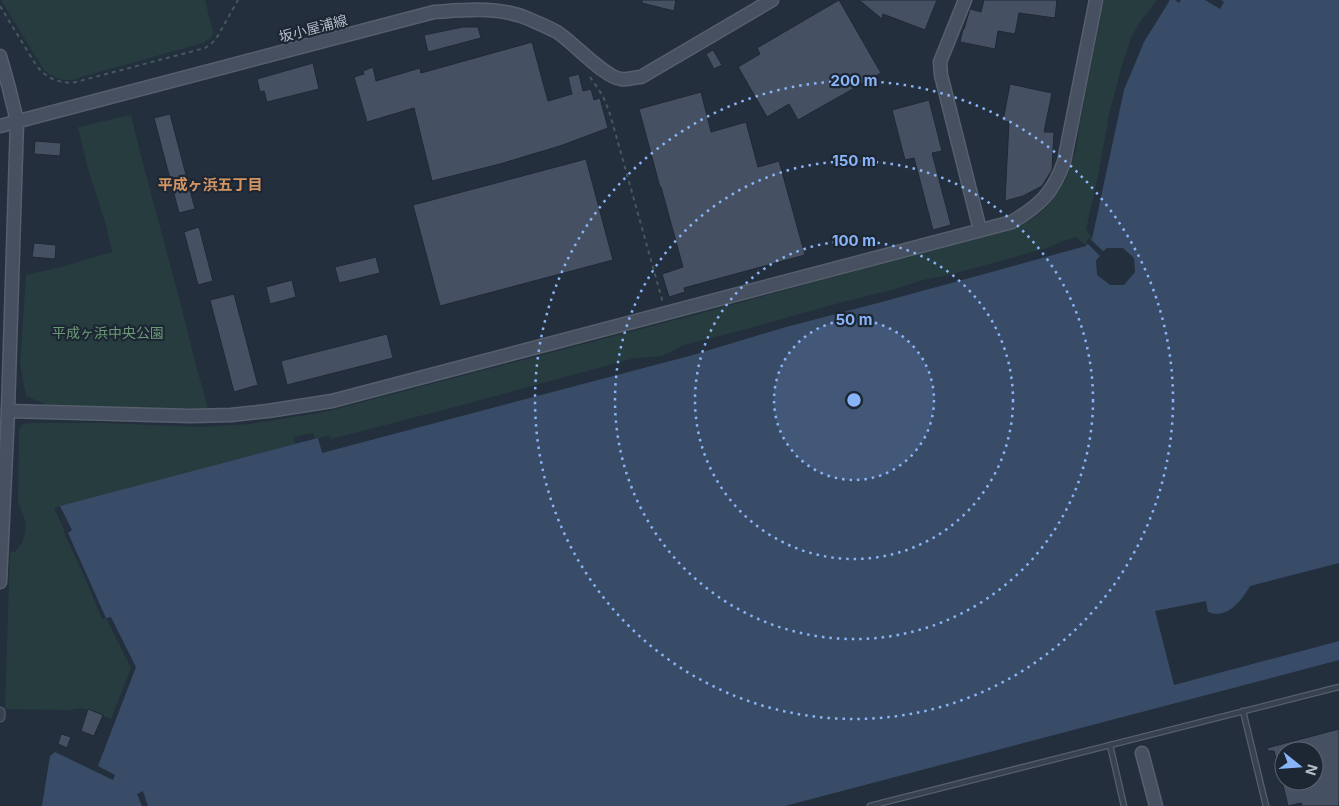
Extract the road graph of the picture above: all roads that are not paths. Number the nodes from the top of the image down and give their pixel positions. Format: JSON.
{"nodes":[{"id":1,"x":772,"y":0,"type":"edge"},
{"id":2,"x":965,"y":0,"type":"edge"},
{"id":3,"x":1096,"y":0,"type":"edge"},
{"id":4,"x":0,"y":56,"type":"edge"},
{"id":5,"x":17,"y":121,"type":"junction"},
{"id":6,"x":0,"y":126,"type":"edge"},
{"id":7,"x":980,"y":230,"type":"junction"},
{"id":8,"x":8,"y":411,"type":"junction"},
{"id":9,"x":0,"y":561,"type":"edge"},
{"id":10,"x":0,"y":582,"type":"edge"},
{"id":11,"x":1339,"y":687,"type":"edge"},
{"id":12,"x":1242,"y":711,"type":"junction"},
{"id":13,"x":0,"y":712,"type":"edge"},
{"id":14,"x":0,"y":717,"type":"edge"},
{"id":15,"x":1110,"y":745,"type":"junction"},
{"id":16,"x":1142,"y":753,"type":"dead end"},
{"id":17,"x":870,"y":806,"type":"edge"},
{"id":18,"x":1124,"y":806,"type":"edge"},
{"id":19,"x":1156,"y":806,"type":"edge"},
{"id":20,"x":1266,"y":806,"type":"edge"}],
"edges":[{"from":1,"to":5,"type":"street","name":"坂小屋浦線"},
{"from":2,"to":7,"type":"street"},
{"from":3,"to":7,"type":"street"},
{"from":4,"to":5,"type":"street"},
{"from":5,"to":6,"type":"street","name":"坂小屋浦線"},
{"from":5,"to":8,"type":"street"},
{"from":7,"to":8,"type":"street"},
{"from":8,"to":9,"type":"street"},
{"from":9,"to":10,"type":"street"},
{"from":11,"to":12,"type":"lane"},
{"from":12,"to":15,"type":"lane"},
{"from":12,"to":20,"type":"lane"},
{"from":13,"to":14,"type":"street"},
{"from":15,"to":17,"type":"lane"},
{"from":15,"to":18,"type":"lane"},
{"from":16,"to":19,"type":"street"}]}
